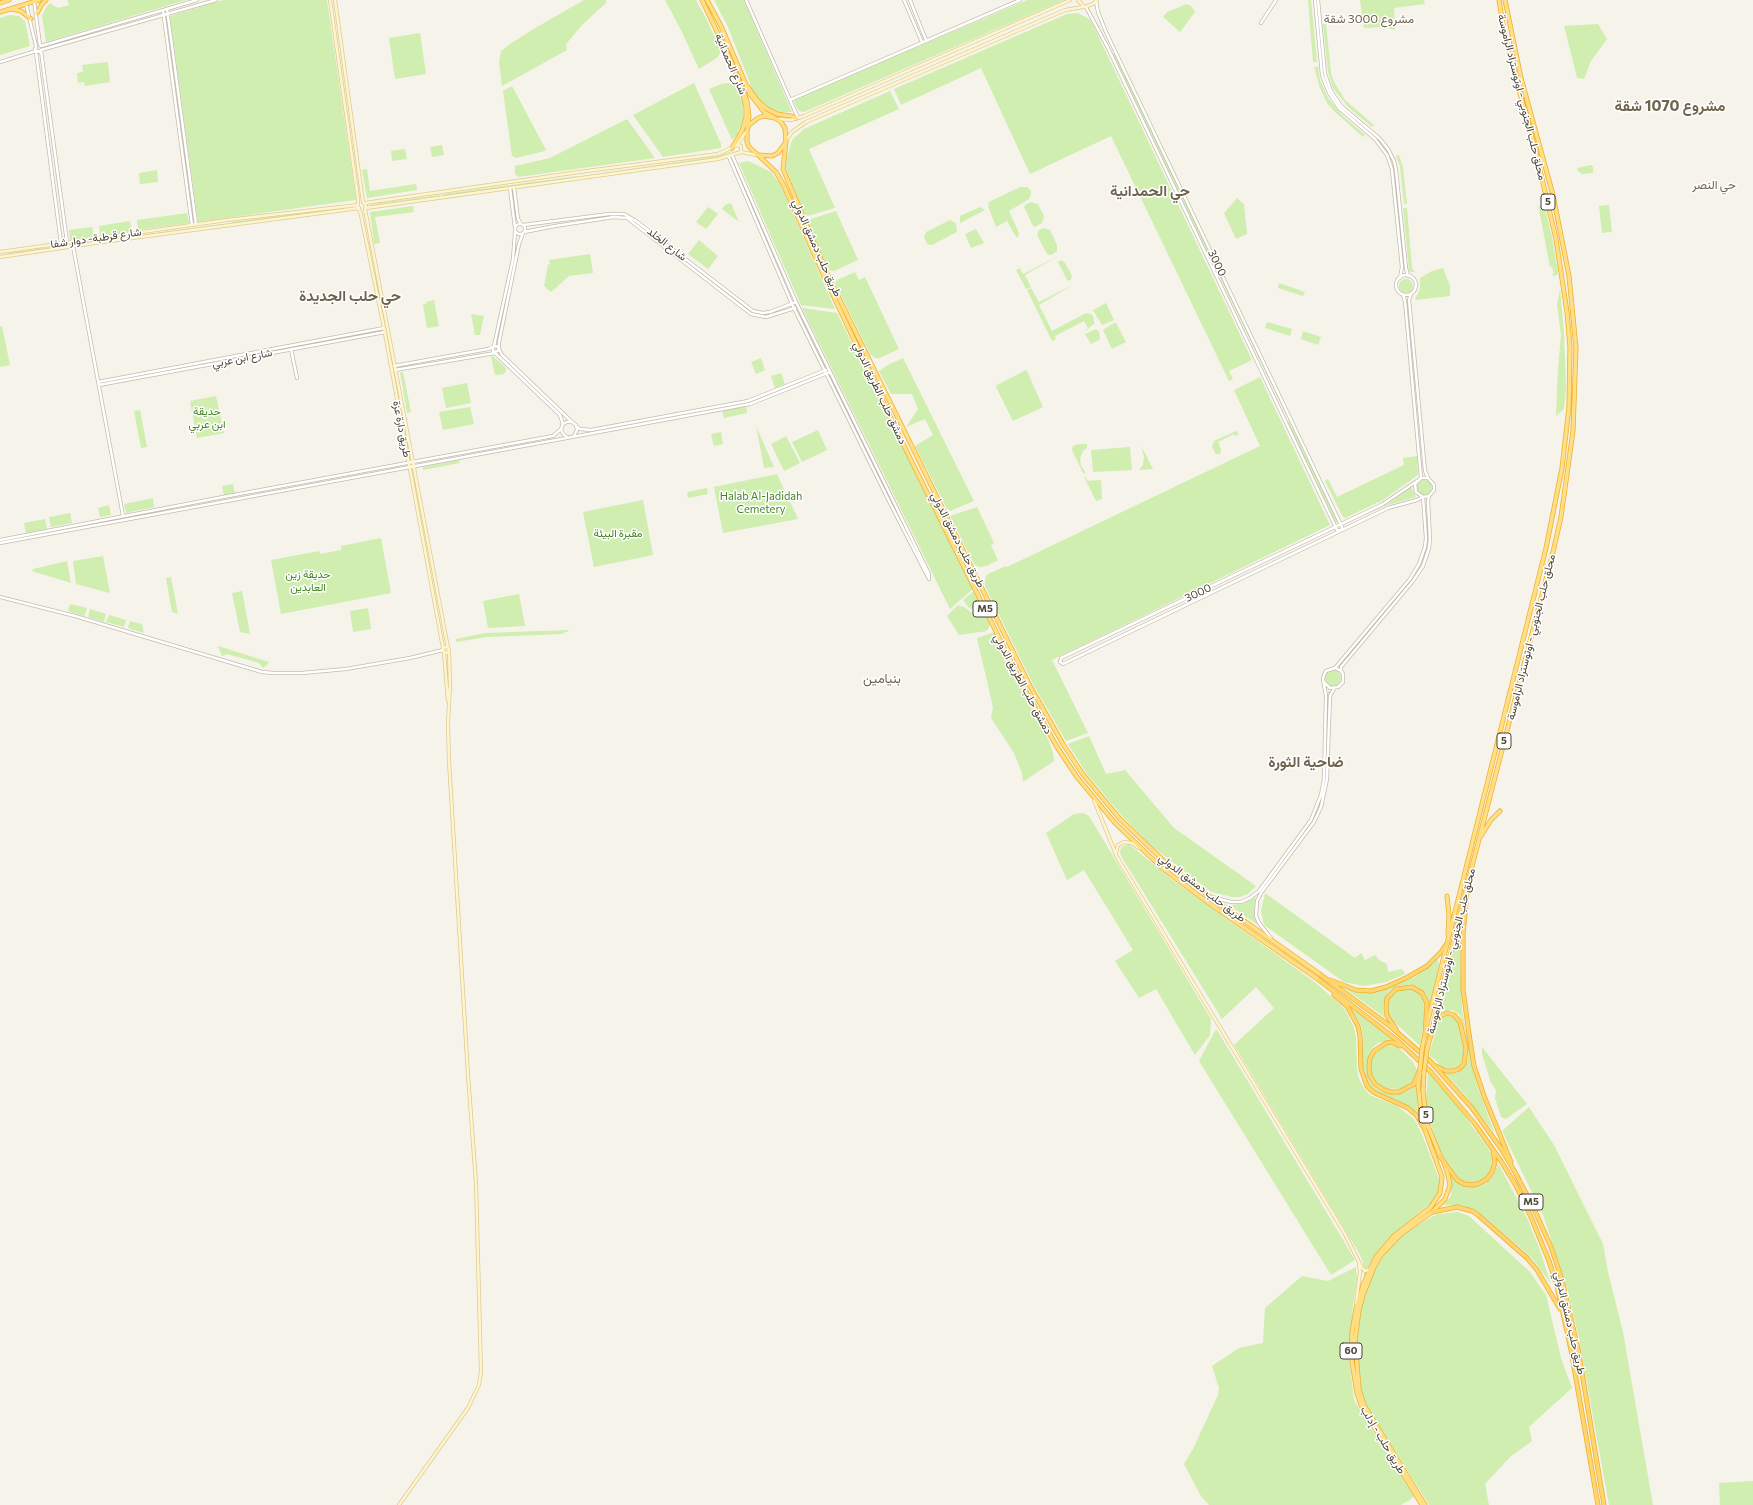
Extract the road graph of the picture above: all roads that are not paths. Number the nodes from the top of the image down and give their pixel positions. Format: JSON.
{"nodes":[{"id":1,"x":9,"y":0,"type":"edge"},
{"id":2,"x":39,"y":0,"type":"edge"},
{"id":3,"x":46,"y":0,"type":"edge"},
{"id":4,"x":197,"y":0,"type":"edge"},
{"id":5,"x":216,"y":0,"type":"edge"},
{"id":6,"x":330,"y":0,"type":"edge"},
{"id":7,"x":334,"y":0,"type":"edge"},
{"id":8,"x":702,"y":0,"type":"edge"},
{"id":9,"x":707,"y":0,"type":"edge"},
{"id":10,"x":746,"y":0,"type":"edge"},
{"id":11,"x":904,"y":0,"type":"edge"},
{"id":12,"x":910,"y":0,"type":"edge"},
{"id":13,"x":1020,"y":0,"type":"edge"},
{"id":14,"x":1070,"y":0,"type":"edge"},
{"id":15,"x":1078,"y":0,"type":"edge"},
{"id":16,"x":1276,"y":0,"type":"edge"},
{"id":17,"x":1315,"y":0,"type":"edge"},
{"id":18,"x":1318,"y":0,"type":"edge"},
{"id":19,"x":1499,"y":0,"type":"edge"},
{"id":20,"x":1505,"y":0,"type":"edge"},
{"id":21,"x":34,"y":1,"type":"junction"},
{"id":22,"x":1097,"y":1,"type":"edge"},
{"id":23,"x":0,"y":3,"type":"edge"},
{"id":24,"x":26,"y":4,"type":"junction"},
{"id":25,"x":1084,"y":7,"type":"junction"},
{"id":26,"x":10,"y":9,"type":"junction"},
{"id":27,"x":165,"y":9,"type":"junction"},
{"id":28,"x":0,"y":12,"type":"edge"},
{"id":29,"x":36,"y":13,"type":"junction"},
{"id":30,"x":166,"y":14,"type":"junction"},
{"id":31,"x":1318,"y":14,"type":"junction"},
{"id":32,"x":31,"y":18,"type":"junction"},
{"id":33,"x":122,"y":22,"type":"junction"},
{"id":34,"x":1261,"y":24,"type":"dead end"},
{"id":35,"x":123,"y":27,"type":"junction"},
{"id":36,"x":90,"y":31,"type":"junction"},
{"id":37,"x":90,"y":36,"type":"junction"},
{"id":38,"x":926,"y":40,"type":"junction"},
{"id":39,"x":922,"y":42,"type":"junction"},
{"id":40,"x":36,"y":46,"type":"junction"},
{"id":41,"x":40,"y":46,"type":"junction"},
{"id":42,"x":36,"y":51,"type":"junction"},
{"id":43,"x":41,"y":51,"type":"junction"},
{"id":44,"x":0,"y":62,"type":"edge"},
{"id":45,"x":46,"y":83,"type":"junction"},
{"id":46,"x":40,"y":84,"type":"junction"},
{"id":47,"x":744,"y":85,"type":"junction"},
{"id":48,"x":851,"y":96,"type":"junction"},
{"id":49,"x":790,"y":100,"type":"junction"},
{"id":50,"x":843,"y":100,"type":"junction"},
{"id":51,"x":853,"y":101,"type":"junction"},
{"id":52,"x":845,"y":104,"type":"junction"},
{"id":53,"x":775,"y":118,"type":"junction"},
{"id":54,"x":797,"y":118,"type":"junction"},
{"id":55,"x":51,"y":127,"type":"junction"},
{"id":56,"x":46,"y":128,"type":"junction"},
{"id":57,"x":747,"y":130,"type":"junction"},
{"id":58,"x":786,"y":142,"type":"junction"},
{"id":59,"x":737,"y":145,"type":"junction"},
{"id":60,"x":732,"y":148,"type":"junction"},
{"id":61,"x":741,"y":152,"type":"junction"},
{"id":62,"x":758,"y":155,"type":"junction"},
{"id":63,"x":730,"y":156,"type":"junction"},
{"id":64,"x":692,"y":158,"type":"junction"},
{"id":65,"x":692,"y":163,"type":"junction"},
{"id":66,"x":579,"y":172,"type":"junction"},
{"id":67,"x":580,"y":178,"type":"junction"},
{"id":68,"x":510,"y":188,"type":"junction"},
{"id":69,"x":514,"y":188,"type":"junction"},
{"id":70,"x":1398,"y":191,"type":"junction"},
{"id":71,"x":1394,"y":192,"type":"junction"},
{"id":72,"x":442,"y":193,"type":"junction"},
{"id":73,"x":442,"y":198,"type":"junction"},
{"id":74,"x":364,"y":202,"type":"junction"},
{"id":75,"x":359,"y":207,"type":"junction"},
{"id":76,"x":366,"y":208,"type":"junction"},
{"id":77,"x":227,"y":220,"type":"junction"},
{"id":78,"x":194,"y":225,"type":"junction"},
{"id":79,"x":228,"y":225,"type":"junction"},
{"id":80,"x":522,"y":225,"type":"junction"},
{"id":81,"x":515,"y":228,"type":"junction"},
{"id":82,"x":515,"y":232,"type":"junction"},
{"id":83,"x":524,"y":233,"type":"junction"},
{"id":84,"x":118,"y":235,"type":"junction"},
{"id":85,"x":119,"y":240,"type":"junction"},
{"id":86,"x":67,"y":242,"type":"junction"},
{"id":87,"x":61,"y":243,"type":"junction"},
{"id":88,"x":74,"y":246,"type":"junction"},
{"id":89,"x":5,"y":251,"type":"junction"},
{"id":90,"x":0,"y":252,"type":"edge"},
{"id":91,"x":6,"y":256,"type":"junction"},
{"id":92,"x":0,"y":257,"type":"edge"},
{"id":93,"x":1408,"y":276,"type":"junction"},
{"id":94,"x":1400,"y":278,"type":"junction"},
{"id":95,"x":1403,"y":294,"type":"junction"},
{"id":96,"x":1411,"y":294,"type":"junction"},
{"id":97,"x":796,"y":302,"type":"junction"},
{"id":98,"x":744,"y":304,"type":"junction"},
{"id":99,"x":792,"y":304,"type":"junction"},
{"id":100,"x":798,"y":306,"type":"junction"},
{"id":101,"x":741,"y":307,"type":"junction"},
{"id":102,"x":794,"y":308,"type":"junction"},
{"id":103,"x":384,"y":330,"type":"junction"},
{"id":104,"x":493,"y":347,"type":"junction"},
{"id":105,"x":291,"y":349,"type":"junction"},
{"id":106,"x":499,"y":349,"type":"junction"},
{"id":107,"x":495,"y":352,"type":"junction"},
{"id":108,"x":394,"y":366,"type":"junction"},
{"id":109,"x":828,"y":369,"type":"junction"},
{"id":110,"x":395,"y":370,"type":"junction"},
{"id":111,"x":826,"y":372,"type":"junction"},
{"id":112,"x":830,"y":372,"type":"junction"},
{"id":113,"x":396,"y":376,"type":"junction"},
{"id":114,"x":392,"y":377,"type":"junction"},
{"id":115,"x":297,"y":378,"type":"dead end"},
{"id":116,"x":99,"y":384,"type":"junction"},
{"id":117,"x":572,"y":422,"type":"junction"},
{"id":118,"x":563,"y":424,"type":"junction"},
{"id":119,"x":576,"y":426,"type":"junction"},
{"id":120,"x":561,"y":429,"type":"junction"},
{"id":121,"x":570,"y":437,"type":"junction"},
{"id":122,"x":414,"y":465,"type":"junction"},
{"id":123,"x":409,"y":466,"type":"junction"},
{"id":124,"x":1421,"y":478,"type":"junction"},
{"id":125,"x":1428,"y":478,"type":"junction"},
{"id":126,"x":1417,"y":481,"type":"junction"},
{"id":127,"x":1429,"y":496,"type":"junction"},
{"id":128,"x":1422,"y":497,"type":"junction"},
{"id":129,"x":123,"y":516,"type":"junction"},
{"id":130,"x":1341,"y":524,"type":"junction"},
{"id":131,"x":1336,"y":527,"type":"junction"},
{"id":132,"x":1342,"y":530,"type":"junction"},
{"id":133,"x":0,"y":542,"type":"edge"},
{"id":134,"x":0,"y":596,"type":"edge"},
{"id":135,"x":448,"y":650,"type":"junction"},
{"id":136,"x":443,"y":651,"type":"junction"},
{"id":137,"x":1334,"y":668,"type":"junction"},
{"id":138,"x":1341,"y":671,"type":"junction"},
{"id":139,"x":1325,"y":683,"type":"junction"},
{"id":140,"x":1334,"y":688,"type":"junction"},
{"id":141,"x":448,"y":724,"type":"junction"},
{"id":142,"x":1092,"y":796,"type":"junction"},
{"id":143,"x":1500,"y":810,"type":"dead end"},
{"id":144,"x":1479,"y":840,"type":"junction"},
{"id":145,"x":1147,"y":854,"type":"junction"},
{"id":146,"x":1117,"y":857,"type":"junction"},
{"id":147,"x":1468,"y":882,"type":"junction"},
{"id":148,"x":1256,"y":892,"type":"junction"},
{"id":149,"x":1260,"y":895,"type":"junction"},
{"id":150,"x":1209,"y":896,"type":"junction"},
{"id":151,"x":1447,"y":896,"type":"dead end"},
{"id":152,"x":1272,"y":939,"type":"junction"},
{"id":153,"x":1448,"y":942,"type":"junction"},
{"id":154,"x":1321,"y":975,"type":"junction"},
{"id":155,"x":1319,"y":980,"type":"junction"},
{"id":156,"x":1425,"y":1036,"type":"junction"},
{"id":157,"x":1405,"y":1038,"type":"junction"},
{"id":158,"x":1430,"y":1038,"type":"junction"},
{"id":159,"x":1416,"y":1058,"type":"junction"},
{"id":160,"x":1430,"y":1061,"type":"junction"},
{"id":161,"x":1420,"y":1069,"type":"junction"},
{"id":162,"x":1424,"y":1130,"type":"junction"},
{"id":163,"x":1492,"y":1149,"type":"junction"},
{"id":164,"x":1440,"y":1156,"type":"junction"},
{"id":165,"x":1516,"y":1174,"type":"junction"},
{"id":166,"x":1431,"y":1210,"type":"junction"},
{"id":167,"x":1358,"y":1259,"type":"junction"},
{"id":168,"x":1370,"y":1269,"type":"junction"},
{"id":169,"x":1356,"y":1309,"type":"junction"},
{"id":170,"x":1563,"y":1314,"type":"junction"},
{"id":171,"x":399,"y":1505,"type":"edge"},
{"id":172,"x":1422,"y":1505,"type":"edge"},
{"id":173,"x":1426,"y":1505,"type":"edge"},
{"id":174,"x":1598,"y":1505,"type":"edge"},
{"id":175,"x":1604,"y":1505,"type":"edge"}],
"edges":[{"from":1,"to":23,"type":"highway"},
{"from":2,"to":21,"type":"highway"},
{"from":3,"to":29,"type":"highway"},
{"from":4,"to":27,"type":"street"},
{"from":5,"to":30,"type":"street"},
{"from":6,"to":75,"type":"main road","name":"طريق دارة عزة"},
{"from":7,"to":74,"type":"main road"},
{"from":8,"to":47,"type":"highway","name":"شارع الحمدانية"},
{"from":9,"to":47,"type":"highway","name":"شارع الحمدانية"},
{"from":10,"to":49,"type":"street"},
{"from":11,"to":39,"type":"street"},
{"from":12,"to":38,"type":"street"},
{"from":13,"to":38,"type":"street"},
{"from":14,"to":48,"type":"main road"},
{"from":15,"to":25,"type":"main road"},
{"from":16,"to":34,"type":"street"},
{"from":17,"to":31,"type":"street"},
{"from":18,"to":31,"type":"street"},
{"from":19,"to":153,"type":"highway","name":"محلق حلب الجنوبي - اوتوستراد الراموسة","number":"5"},
{"from":20,"to":144,"type":"highway","name":"محلق حلب الجنوبي - اوتوستراد الراموسة","number":"5"},
{"from":21,"to":24,"type":"highway"},
{"from":21,"to":29,"type":"street"},
{"from":22,"to":25,"type":"main road"},
{"from":22,"to":130,"type":"street","name":"3000"},
{"from":24,"to":26,"type":"highway"},
{"from":24,"to":32,"type":"street"},
{"from":25,"to":51,"type":"main road"},
{"from":25,"to":131,"type":"street","name":"3000"},
{"from":26,"to":28,"type":"highway"},
{"from":26,"to":32,"type":"highway"},
{"from":27,"to":30,"type":"street"},
{"from":27,"to":33,"type":"street"},
{"from":29,"to":41,"type":"street"},
{"from":30,"to":35,"type":"street"},
{"from":30,"to":78,"type":"street"},
{"from":31,"to":70,"type":"street"},
{"from":31,"to":71,"type":"street"},
{"from":32,"to":40,"type":"street"},
{"from":33,"to":35,"type":"street"},
{"from":33,"to":36,"type":"street"},
{"from":35,"to":37,"type":"street"},
{"from":36,"to":37,"type":"street"},
{"from":36,"to":41,"type":"street"},
{"from":37,"to":43,"type":"street"},
{"from":38,"to":39,"type":"street"},
{"from":39,"to":49,"type":"street"},
{"from":40,"to":41,"type":"street"},
{"from":40,"to":42,"type":"street"},
{"from":41,"to":43,"type":"street"},
{"from":42,"to":43,"type":"street"},
{"from":42,"to":44,"type":"street"},
{"from":42,"to":46,"type":"street"},
{"from":43,"to":45,"type":"street"},
{"from":45,"to":46,"type":"street"},
{"from":45,"to":55,"type":"street"},
{"from":46,"to":56,"type":"street"},
{"from":47,"to":53,"type":"highway","name":"شارع الحمدانية"},
{"from":47,"to":54,"type":"highway"},
{"from":47,"to":57,"type":"highway","name":"شارع الحمدانية"},
{"from":47,"to":60,"type":"highway"},
{"from":48,"to":50,"type":"main road"},
{"from":48,"to":51,"type":"main road"},
{"from":49,"to":54,"type":"street"},
{"from":50,"to":52,"type":"main road"},
{"from":50,"to":54,"type":"main road"},
{"from":51,"to":52,"type":"main road"},
{"from":52,"to":58,"type":"main road"},
{"from":53,"to":54,"type":"main road"},
{"from":53,"to":57,"type":"highway"},
{"from":53,"to":58,"type":"highway"},
{"from":55,"to":56,"type":"street"},
{"from":55,"to":86,"type":"street"},
{"from":56,"to":87,"type":"street"},
{"from":57,"to":59,"type":"main road"},
{"from":57,"to":62,"type":"highway"},
{"from":58,"to":62,"type":"highway"},
{"from":58,"to":150,"type":"highway","name":"طريق حلب دمشق الدولي","number":"M5"},
{"from":59,"to":60,"type":"main road"},
{"from":59,"to":61,"type":"main road"},
{"from":60,"to":64,"type":"main road"},
{"from":61,"to":62,"type":"main road"},
{"from":61,"to":63,"type":"main road"},
{"from":62,"to":142,"type":"highway","name":"دمشق حلب الطريق الدولي","number":"M5"},
{"from":63,"to":65,"type":"main road"},
{"from":63,"to":97,"type":"street"},
{"from":63,"to":99,"type":"street"},
{"from":64,"to":65,"type":"main road"},
{"from":64,"to":66,"type":"main road"},
{"from":65,"to":67,"type":"main road"},
{"from":66,"to":67,"type":"main road"},
{"from":66,"to":72,"type":"main road"},
{"from":67,"to":69,"type":"main road"},
{"from":68,"to":69,"type":"main road"},
{"from":68,"to":73,"type":"main road"},
{"from":68,"to":81,"type":"street"},
{"from":69,"to":80,"type":"street"},
{"from":70,"to":71,"type":"street"},
{"from":70,"to":93,"type":"street"},
{"from":71,"to":94,"type":"street"},
{"from":72,"to":73,"type":"main road"},
{"from":72,"to":74,"type":"main road"},
{"from":73,"to":76,"type":"main road"},
{"from":74,"to":75,"type":"main road"},
{"from":74,"to":76,"type":"main road"},
{"from":75,"to":76,"type":"main road"},
{"from":75,"to":77,"type":"main road","name":"شارع قرطبة- دوار شفا"},
{"from":75,"to":79,"type":"main road"},
{"from":75,"to":103,"type":"main road","name":"طريق دارة عزة"},
{"from":76,"to":108,"type":"main road"},
{"from":77,"to":78,"type":"main road","name":"شارع قرطبة- دوار شفا"},
{"from":77,"to":79,"type":"main road"},
{"from":78,"to":84,"type":"main road","name":"شارع قرطبة- دوار شفا"},
{"from":79,"to":85,"type":"main road"},
{"from":80,"to":81,"type":"street"},
{"from":80,"to":83,"type":"street"},
{"from":80,"to":98,"type":"street","name":"شارع الخلد"},
{"from":81,"to":82,"type":"street"},
{"from":82,"to":83,"type":"street"},
{"from":82,"to":104,"type":"street"},
{"from":83,"to":101,"type":"street"},
{"from":83,"to":106,"type":"street"},
{"from":84,"to":85,"type":"main road"},
{"from":84,"to":86,"type":"main road","name":"شارع قرطبة- دوار شفا"},
{"from":85,"to":88,"type":"main road"},
{"from":86,"to":87,"type":"main road","name":"شارع قرطبة- دوار شفا"},
{"from":87,"to":89,"type":"main road","name":"شارع قرطبة- دوار شفا"},
{"from":88,"to":91,"type":"main road"},
{"from":88,"to":116,"type":"street"},
{"from":89,"to":90,"type":"main road","name":"شارع قرطبة- دوار شفا"},
{"from":89,"to":91,"type":"main road"},
{"from":91,"to":92,"type":"main road"},
{"from":93,"to":94,"type":"street"},
{"from":93,"to":96,"type":"street"},
{"from":94,"to":95,"type":"street"},
{"from":95,"to":96,"type":"street"},
{"from":95,"to":124,"type":"street"},
{"from":96,"to":125,"type":"street"},
{"from":97,"to":99,"type":"street","name":"شارع الخلد"},
{"from":97,"to":100,"type":"street"},
{"from":98,"to":99,"type":"street","name":"شارع الخلد"},
{"from":98,"to":101,"type":"street"},
{"from":99,"to":102,"type":"street"},
{"from":100,"to":102,"type":"street"},
{"from":100,"to":109,"type":"street"},
{"from":101,"to":102,"type":"street"},
{"from":102,"to":111,"type":"street"},
{"from":103,"to":105,"type":"street","name":"شارع ابن عربي"},
{"from":103,"to":114,"type":"main road","name":"طريق دارة عزة"},
{"from":103,"to":116,"type":"street"},
{"from":104,"to":106,"type":"street"},
{"from":104,"to":107,"type":"street"},
{"from":104,"to":108,"type":"street"},
{"from":105,"to":115,"type":"street"},
{"from":105,"to":116,"type":"street","name":"شارع ابن عربي"},
{"from":106,"to":107,"type":"street"},
{"from":106,"to":117,"type":"street"},
{"from":107,"to":110,"type":"street"},
{"from":107,"to":118,"type":"street"},
{"from":108,"to":110,"type":"main road"},
{"from":109,"to":111,"type":"street"},
{"from":109,"to":112,"type":"street"},
{"from":110,"to":113,"type":"main road"},
{"from":111,"to":112,"type":"street"},
{"from":111,"to":112,"type":"street"},
{"from":111,"to":119,"type":"street"},
{"from":111,"to":121,"type":"street"},
{"from":113,"to":114,"type":"main road"},
{"from":113,"to":122,"type":"main road"},
{"from":114,"to":123,"type":"main road","name":"طريق دارة عزة"},
{"from":116,"to":129,"type":"street"},
{"from":117,"to":118,"type":"street"},
{"from":117,"to":119,"type":"street"},
{"from":118,"to":120,"type":"street"},
{"from":119,"to":121,"type":"street"},
{"from":120,"to":121,"type":"street"},
{"from":120,"to":122,"type":"street"},
{"from":121,"to":122,"type":"street"},
{"from":122,"to":123,"type":"street"},
{"from":122,"to":135,"type":"main road"},
{"from":123,"to":129,"type":"street"},
{"from":123,"to":133,"type":"street"},
{"from":123,"to":136,"type":"main road","name":"طريق دارة عزة"},
{"from":124,"to":125,"type":"street"},
{"from":124,"to":126,"type":"street"},
{"from":125,"to":127,"type":"street"},
{"from":126,"to":128,"type":"street"},
{"from":126,"to":130,"type":"street","name":"3000"},
{"from":127,"to":128,"type":"street"},
{"from":127,"to":138,"type":"street"},
{"from":128,"to":132,"type":"street"},
{"from":128,"to":137,"type":"street"},
{"from":129,"to":133,"type":"street"},
{"from":130,"to":131,"type":"street","name":"3000"},
{"from":130,"to":132,"type":"street","name":"3000"},
{"from":131,"to":132,"type":"street"},
{"from":131,"to":132,"type":"street","name":"3000"},
{"from":134,"to":136,"type":"street"},
{"from":135,"to":136,"type":"main road"},
{"from":135,"to":136,"type":"main road"},
{"from":135,"to":141,"type":"main road"},
{"from":136,"to":141,"type":"main road","name":"طريق دارة عزة"},
{"from":137,"to":138,"type":"street"},
{"from":137,"to":139,"type":"street"},
{"from":138,"to":140,"type":"street"},
{"from":139,"to":140,"type":"street"},
{"from":139,"to":148,"type":"street"},
{"from":140,"to":149,"type":"street"},
{"from":141,"to":171,"type":"main road"},
{"from":142,"to":145,"type":"highway","name":"دمشق حلب الطريق الدولي","number":"M5"},
{"from":142,"to":146,"type":"main road"},
{"from":143,"to":144,"type":"highway"},
{"from":144,"to":147,"type":"highway","name":"محلق حلب الجنوبي - اوتوستراد الراموسة","number":"5"},
{"from":145,"to":146,"type":"main road"},
{"from":145,"to":155,"type":"highway","name":"دمشق حلب الطريق الدولي","number":"M5"},
{"from":146,"to":167,"type":"main road"},
{"from":147,"to":158,"type":"highway","name":"محلق حلب الجنوبي - اوتوستراد الراموسة","number":"5"},
{"from":147,"to":165,"type":"highway"},
{"from":148,"to":149,"type":"street"},
{"from":148,"to":150,"type":"street"},
{"from":149,"to":152,"type":"street"},
{"from":150,"to":152,"type":"highway","name":"طريق حلب دمشق الدولي","number":"M5"},
{"from":151,"to":153,"type":"highway"},
{"from":152,"to":154,"type":"highway","name":"طريق حلب دمشق الدولي","number":"M5"},
{"from":153,"to":154,"type":"highway"},
{"from":153,"to":156,"type":"highway","name":"محلق حلب الجنوبي - اوتوستراد الراموسة","number":"5"},
{"from":154,"to":157,"type":"highway","name":"طريق حلب دمشق الدولي","number":"M5"},
{"from":155,"to":159,"type":"highway","name":"طريق حلب دمشق الدولي","number":"M5"},
{"from":155,"to":162,"type":"highway"},
{"from":156,"to":157,"type":"highway"},
{"from":156,"to":161,"type":"highway","name":"محلق حلب الجنوبي - اوتوستراد الراموسة","number":"5","bridge":true},
{"from":157,"to":160,"type":"highway","name":"طريق حلب دمشق الدولي","number":"M5"},
{"from":158,"to":160,"type":"highway"},
{"from":158,"to":164,"type":"highway","name":"محلق حلب الجنوبي - اوتوستراد الراموسة","number":"5","bridge":true},
{"from":159,"to":161,"type":"highway"},
{"from":159,"to":163,"type":"highway","name":"طريق حلب دمشق الدولي","number":"M5"},
{"from":160,"to":165,"type":"highway","name":"طريق حلب دمشق الدولي","number":"M5"},
{"from":161,"to":162,"type":"highway","number":"60"},
{"from":162,"to":166,"type":"highway","number":"60"},
{"from":163,"to":164,"type":"highway"},
{"from":163,"to":170,"type":"highway","name":"طريق حلب دمشق الدولي","number":"M5"},
{"from":164,"to":166,"type":"highway","number":"60"},
{"from":165,"to":175,"type":"highway","name":"طريق حلب دمشق الدولي","number":"M5"},
{"from":166,"to":168,"type":"highway","name":"طريق حلب - إدلب","number":"60"},
{"from":166,"to":170,"type":"highway"},
{"from":166,"to":173,"type":"highway","number":"60"},
{"from":167,"to":168,"type":"main road"},
{"from":167,"to":169,"type":"main road"},
{"from":168,"to":169,"type":"highway","name":"طريق حلب - إدلب","number":"60"},
{"from":169,"to":172,"type":"highway","name":"طريق حلب - إدلب","number":"60"},
{"from":170,"to":174,"type":"highway","name":"طريق حلب دمشق الدولي","number":"M5"}]}
